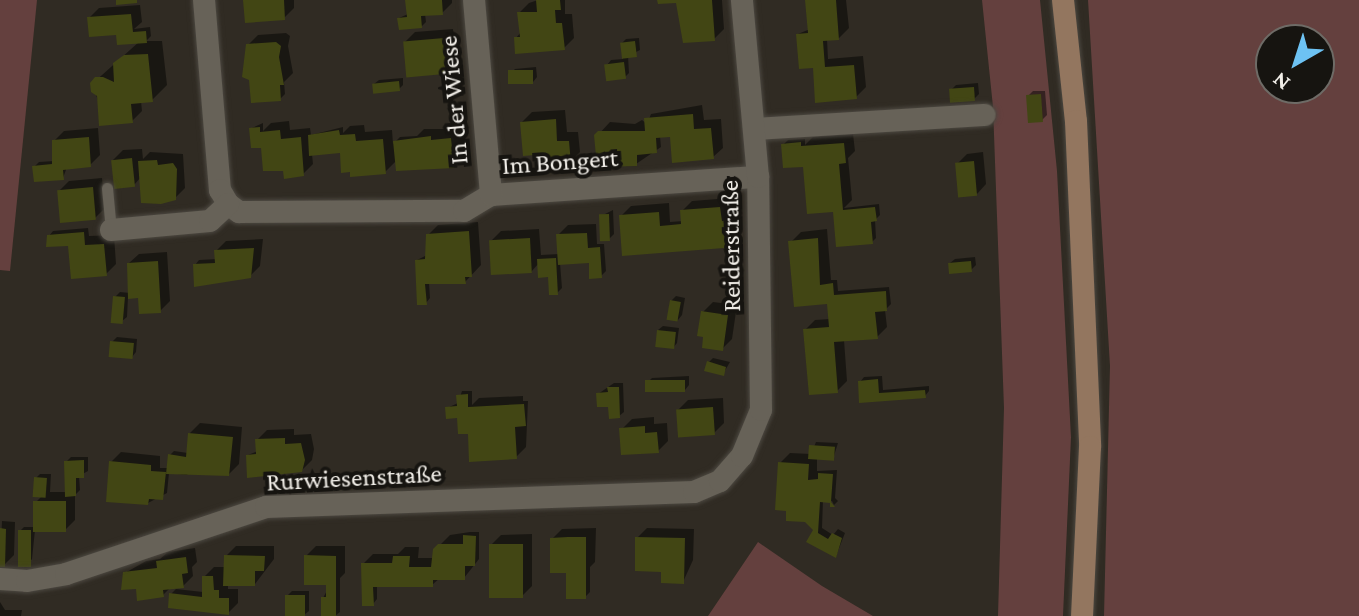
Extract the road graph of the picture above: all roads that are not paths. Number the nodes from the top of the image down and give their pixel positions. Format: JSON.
{"nodes":[{"id":1,"x":204,"y":0,"type":"edge"},
{"id":2,"x":474,"y":0,"type":"edge"},
{"id":3,"x":742,"y":0,"type":"edge"},
{"id":4,"x":1063,"y":0,"type":"edge"},
{"id":5,"x":985,"y":115,"type":"dead end"},
{"id":6,"x":754,"y":129,"type":"junction"},
{"id":7,"x":758,"y":177,"type":"junction"},
{"id":8,"x":107,"y":188,"type":"dead end"},
{"id":9,"x":491,"y":195,"type":"junction"},
{"id":10,"x":228,"y":204,"type":"junction"},
{"id":11,"x":111,"y":230,"type":"joint"},
{"id":12,"x":720,"y":481,"type":"joint"},
{"id":13,"x":0,"y":579,"type":"edge"},
{"id":14,"x":1082,"y":616,"type":"edge"}],
"edges":[{"from":1,"to":10,"type":"street"},
{"from":2,"to":9,"type":"street","name":"In der Wiese"},
{"from":3,"to":6,"type":"street","name":"Reiderstraße"},
{"from":4,"to":14,"type":"main road"},
{"from":5,"to":6,"type":"street"},
{"from":6,"to":7,"type":"street","name":"Reiderstraße"},
{"from":7,"to":9,"type":"street","name":"Im Bongert"},
{"from":7,"to":12,"type":"street","name":"Reiderstraße"},
{"from":8,"to":11,"type":"lane"},
{"from":9,"to":10,"type":"street","name":"Im Bongert"},
{"from":10,"to":11,"type":"street"},
{"from":12,"to":13,"type":"street","name":"Rurwiesenstraße"}]}
